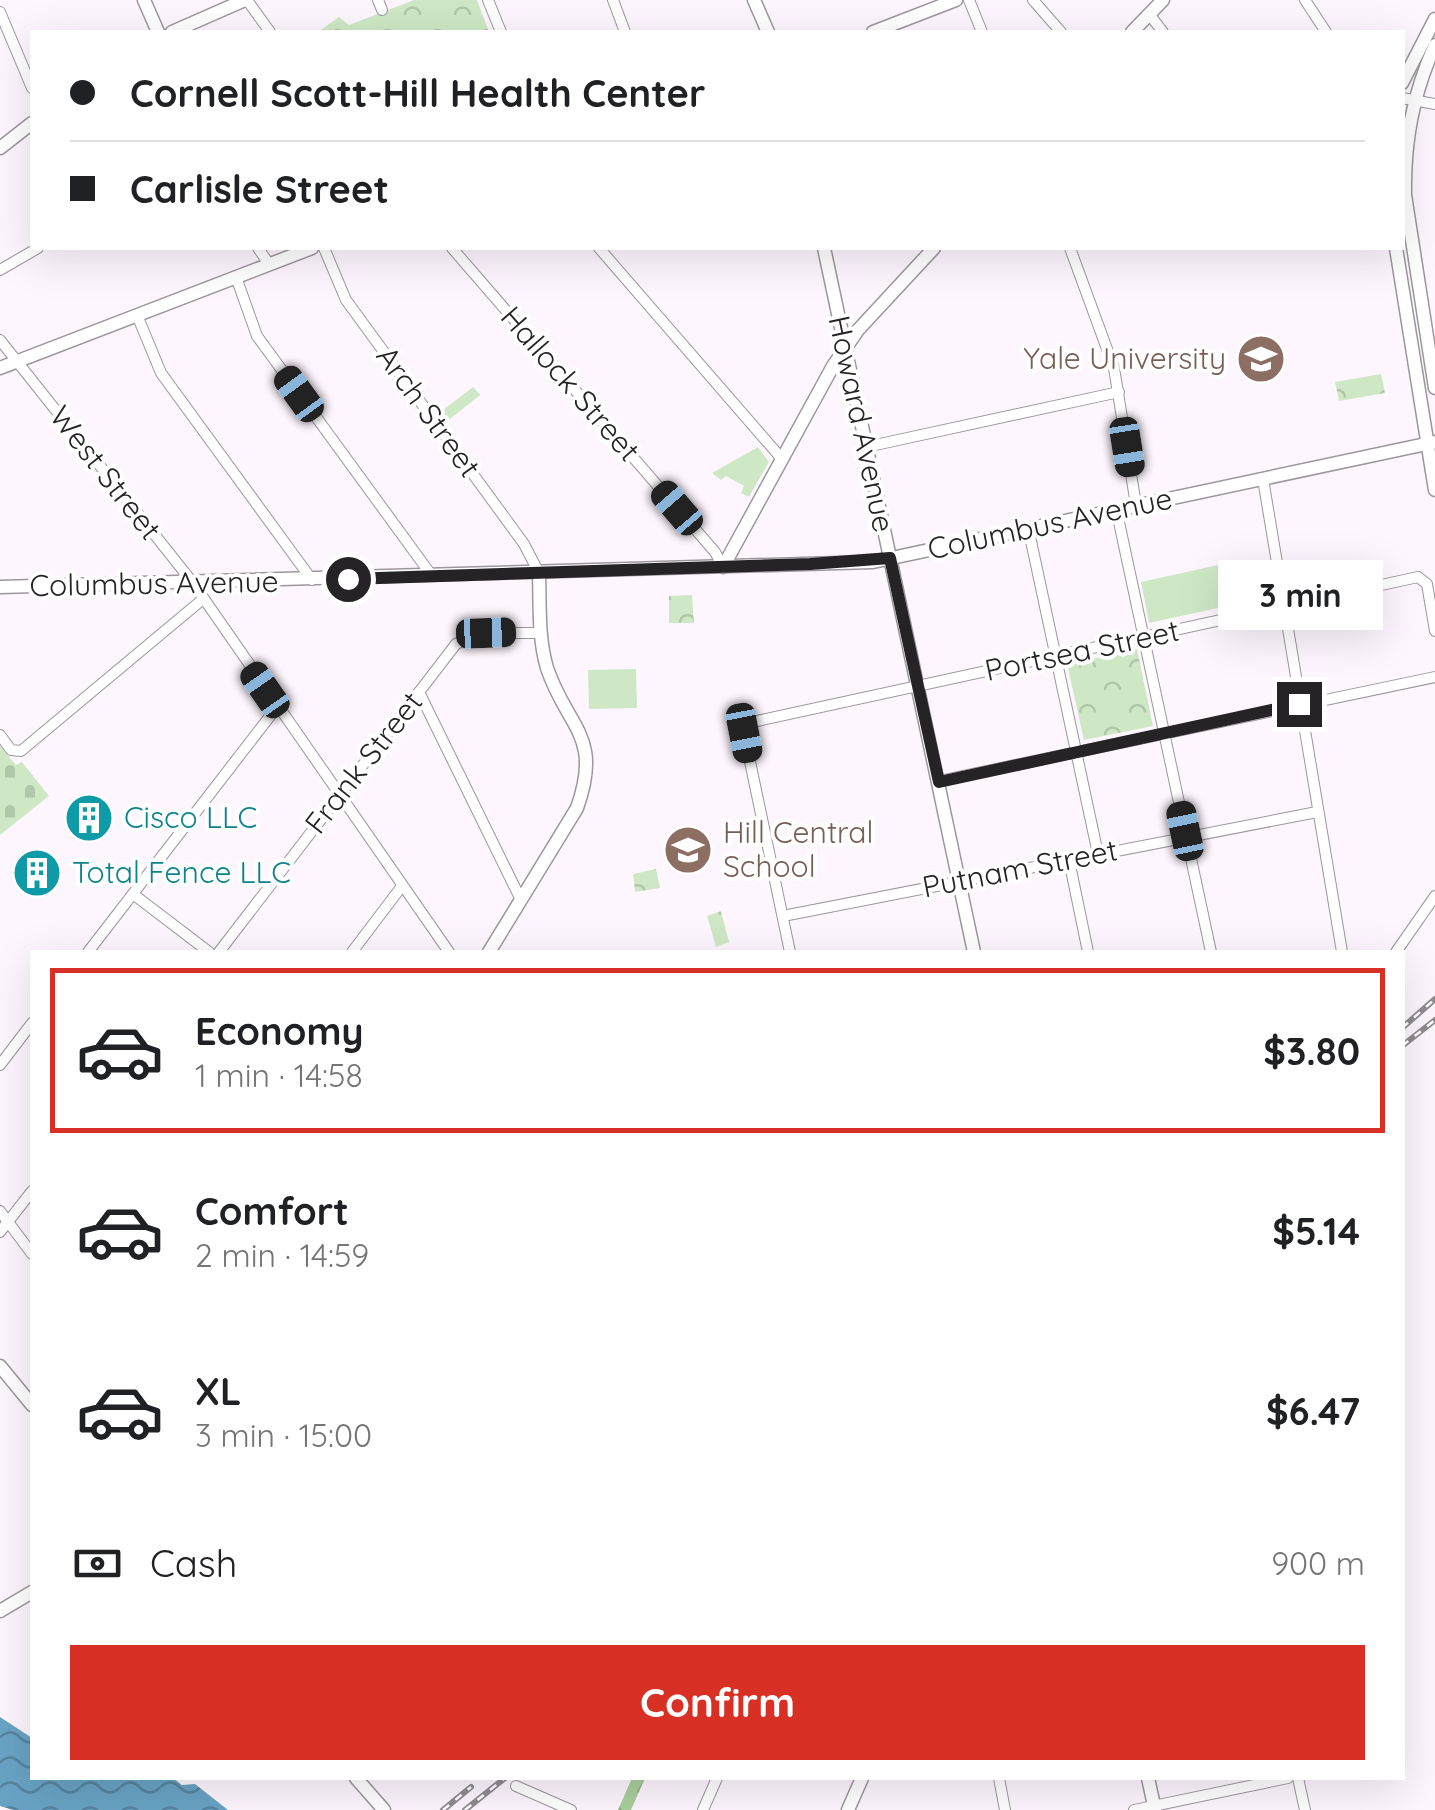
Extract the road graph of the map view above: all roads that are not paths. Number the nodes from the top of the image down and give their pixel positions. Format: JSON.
{"nodes":[{"id":1,"x":144,"y":0,"type":"edge"},
{"id":2,"x":246,"y":0,"type":"edge"},
{"id":3,"x":488,"y":0,"type":"edge"},
{"id":4,"x":613,"y":0,"type":"edge"},
{"id":5,"x":754,"y":0,"type":"edge"},
{"id":6,"x":956,"y":0,"type":"edge"},
{"id":7,"x":970,"y":0,"type":"edge"},
{"id":8,"x":1033,"y":0,"type":"edge"},
{"id":9,"x":1163,"y":0,"type":"edge"},
{"id":10,"x":1305,"y":0,"type":"edge"},
{"id":11,"x":0,"y":12,"type":"edge"},
{"id":12,"x":1150,"y":14,"type":"junction"},
{"id":13,"x":1435,"y":19,"type":"edge"},
{"id":14,"x":157,"y":30,"type":"edge"},
{"id":15,"x":177,"y":30,"type":"edge"},
{"id":16,"x":268,"y":30,"type":"edge"},
{"id":17,"x":499,"y":30,"type":"edge"},
{"id":18,"x":624,"y":30,"type":"edge"},
{"id":19,"x":767,"y":30,"type":"edge"},
{"id":20,"x":878,"y":30,"type":"edge"},
{"id":21,"x":981,"y":30,"type":"edge"},
{"id":22,"x":1060,"y":30,"type":"edge"},
{"id":23,"x":1134,"y":30,"type":"edge"},
{"id":24,"x":1162,"y":30,"type":"edge"},
{"id":25,"x":1325,"y":30,"type":"edge"},
{"id":26,"x":1435,"y":45,"type":"edge"},
{"id":27,"x":1405,"y":77,"type":"edge"},
{"id":28,"x":30,"y":83,"type":"edge"},
{"id":29,"x":1408,"y":99,"type":"edge"},
{"id":30,"x":1435,"y":104,"type":"edge"},
{"id":31,"x":30,"y":126,"type":"edge"},
{"id":32,"x":1405,"y":140,"type":"edge"},
{"id":33,"x":0,"y":148,"type":"edge"},
{"id":34,"x":1405,"y":200,"type":"edge"},
{"id":35,"x":1405,"y":225,"type":"edge"},
{"id":36,"x":1412,"y":233,"type":"junction"},
{"id":37,"x":35,"y":250,"type":"edge"},
{"id":38,"x":259,"y":250,"type":"edge"},
{"id":39,"x":307,"y":250,"type":"edge"},
{"id":40,"x":325,"y":250,"type":"edge"},
{"id":41,"x":454,"y":250,"type":"edge"},
{"id":42,"x":601,"y":250,"type":"edge"},
{"id":43,"x":824,"y":250,"type":"edge"},
{"id":44,"x":932,"y":250,"type":"edge"},
{"id":45,"x":1071,"y":250,"type":"edge"},
{"id":46,"x":1396,"y":250,"type":"edge"},
{"id":47,"x":269,"y":264,"type":"junction"},
{"id":48,"x":0,"y":270,"type":"edge"},
{"id":49,"x":236,"y":277,"type":"junction"},
{"id":50,"x":137,"y":315,"type":"junction"},
{"id":51,"x":0,"y":340,"type":"edge"},
{"id":52,"x":846,"y":349,"type":"junction"},
{"id":53,"x":17,"y":362,"type":"junction"},
{"id":54,"x":0,"y":368,"type":"edge"},
{"id":55,"x":1435,"y":388,"type":"edge"},
{"id":56,"x":1119,"y":392,"type":"junction"},
{"id":57,"x":1431,"y":442,"type":"edge"},
{"id":58,"x":866,"y":447,"type":"junction"},
{"id":59,"x":782,"y":459,"type":"junction"},
{"id":60,"x":1263,"y":479,"type":"junction"},
{"id":61,"x":1435,"y":490,"type":"edge"},
{"id":62,"x":1136,"y":504,"type":"junction"},
{"id":63,"x":1116,"y":508,"type":"junction"},
{"id":64,"x":1028,"y":527,"type":"junction"},
{"id":65,"x":890,"y":558,"type":"junction"},
{"id":66,"x":723,"y":568,"type":"junction"},
{"id":67,"x":539,"y":573,"type":"junction"},
{"id":68,"x":432,"y":576,"type":"junction"},
{"id":69,"x":312,"y":580,"type":"junction"},
{"id":70,"x":193,"y":583,"type":"junction"},
{"id":71,"x":0,"y":587,"type":"edge"},
{"id":72,"x":203,"y":599,"type":"junction"},
{"id":73,"x":1283,"y":607,"type":"junction"},
{"id":74,"x":1435,"y":630,"type":"edge"},
{"id":75,"x":541,"y":633,"type":"junction"},
{"id":76,"x":1144,"y":638,"type":"junction"},
{"id":77,"x":1056,"y":657,"type":"junction"},
{"id":78,"x":1435,"y":676,"type":"edge"},
{"id":79,"x":918,"y":686,"type":"junction"},
{"id":80,"x":419,"y":692,"type":"junction"},
{"id":81,"x":1299,"y":704,"type":"junction"},
{"id":82,"x":277,"y":707,"type":"junction"},
{"id":83,"x":1164,"y":733,"type":"junction"},
{"id":84,"x":0,"y":735,"type":"edge"},
{"id":85,"x":1077,"y":752,"type":"junction"},
{"id":86,"x":939,"y":782,"type":"junction"},
{"id":87,"x":340,"y":795,"type":"junction"},
{"id":88,"x":1317,"y":812,"type":"junction"},
{"id":89,"x":1186,"y":837,"type":"junction"},
{"id":90,"x":1098,"y":854,"type":"junction"},
{"id":91,"x":1068,"y":860,"type":"junction"},
{"id":92,"x":959,"y":881,"type":"junction"},
{"id":93,"x":402,"y":886,"type":"junction"},
{"id":94,"x":134,"y":894,"type":"junction"},
{"id":95,"x":1435,"y":896,"type":"edge"},
{"id":96,"x":520,"y":900,"type":"junction"},
{"id":97,"x":782,"y":916,"type":"junction"},
{"id":98,"x":90,"y":950,"type":"edge"},
{"id":99,"x":205,"y":950,"type":"edge"},
{"id":100,"x":221,"y":950,"type":"edge"},
{"id":101,"x":354,"y":950,"type":"edge"},
{"id":102,"x":447,"y":950,"type":"edge"},
{"id":103,"x":490,"y":950,"type":"edge"},
{"id":104,"x":790,"y":950,"type":"edge"},
{"id":105,"x":974,"y":950,"type":"edge"},
{"id":106,"x":1088,"y":950,"type":"edge"},
{"id":107,"x":1210,"y":950,"type":"edge"},
{"id":108,"x":1342,"y":950,"type":"edge"},
{"id":109,"x":1397,"y":950,"type":"edge"},
{"id":110,"x":30,"y":1026,"type":"edge"},
{"id":111,"x":0,"y":1065,"type":"edge"},
{"id":112,"x":30,"y":1193,"type":"edge"},
{"id":113,"x":0,"y":1211,"type":"edge"},
{"id":114,"x":8,"y":1221,"type":"junction"},
{"id":115,"x":0,"y":1232,"type":"edge"},
{"id":116,"x":30,"y":1251,"type":"edge"},
{"id":117,"x":0,"y":1366,"type":"edge"},
{"id":118,"x":29,"y":1395,"type":"edge"},
{"id":119,"x":30,"y":1593,"type":"edge"},
{"id":120,"x":0,"y":1611,"type":"edge"},
{"id":121,"x":358,"y":1780,"type":"edge"},
{"id":122,"x":716,"y":1780,"type":"edge"},
{"id":123,"x":861,"y":1780,"type":"edge"},
{"id":124,"x":999,"y":1780,"type":"edge"},
{"id":125,"x":1148,"y":1780,"type":"edge"},
{"id":126,"x":1279,"y":1780,"type":"edge"},
{"id":127,"x":1298,"y":1780,"type":"edge"},
{"id":128,"x":516,"y":1786,"type":"dead end"},
{"id":129,"x":1154,"y":1808,"type":"edge"},
{"id":130,"x":384,"y":1810,"type":"edge"},
{"id":131,"x":571,"y":1810,"type":"edge"},
{"id":132,"x":703,"y":1810,"type":"edge"},
{"id":133,"x":848,"y":1810,"type":"edge"},
{"id":134,"x":1006,"y":1810,"type":"edge"},
{"id":135,"x":1134,"y":1810,"type":"edge"},
{"id":136,"x":1304,"y":1810,"type":"edge"}],
"edges":[{"from":1,"to":14,"type":"main road"},
{"from":2,"to":15,"type":"main road"},
{"from":2,"to":16,"type":"street"},
{"from":3,"to":17,"type":"street"},
{"from":4,"to":18,"type":"street"},
{"from":5,"to":19,"type":"main road"},
{"from":6,"to":20,"type":"main road"},
{"from":7,"to":21,"type":"street"},
{"from":8,"to":22,"type":"street"},
{"from":9,"to":12,"type":"main road"},
{"from":10,"to":25,"type":"street"},
{"from":11,"to":28,"type":"street"},
{"from":12,"to":23,"type":"main road"},
{"from":12,"to":24,"type":"street"},
{"from":13,"to":27,"type":"main road"},
{"from":26,"to":29,"type":"main road"},
{"from":29,"to":30,"type":"street"},
{"from":29,"to":32,"type":"main road"},
{"from":31,"to":33,"type":"main road"},
{"from":34,"to":36,"type":"main road"},
{"from":35,"to":36,"type":"main road"},
{"from":36,"to":55,"type":"main road"},
{"from":37,"to":48,"type":"street"},
{"from":38,"to":47,"type":"street"},
{"from":39,"to":47,"type":"main road"},
{"from":40,"to":67,"type":"street","name":"Arch Street"},
{"from":41,"to":66,"type":"street","name":"Hallock Street"},
{"from":42,"to":59,"type":"street"},
{"from":43,"to":52,"type":"main road","name":"Howard Avenue"},
{"from":44,"to":52,"type":"main road"},
{"from":45,"to":56,"type":"street"},
{"from":46,"to":57,"type":"main road"},
{"from":47,"to":49,"type":"main road"},
{"from":49,"to":50,"type":"main road"},
{"from":49,"to":68,"type":"street"},
{"from":50,"to":53,"type":"main road"},
{"from":50,"to":69,"type":"street"},
{"from":51,"to":53,"type":"street","name":"West Street"},
{"from":52,"to":58,"type":"main road","name":"Howard Avenue"},
{"from":52,"to":59,"type":"main road"},
{"from":53,"to":54,"type":"main road"},
{"from":53,"to":70,"type":"street","name":"West Street"},
{"from":56,"to":58,"type":"street"},
{"from":56,"to":62,"type":"street"},
{"from":57,"to":60,"type":"main road","name":"Columbus Avenue"},
{"from":57,"to":61,"type":"main road"},
{"from":58,"to":65,"type":"main road","name":"Howard Avenue"},
{"from":59,"to":66,"type":"main road"},
{"from":60,"to":62,"type":"main road","name":"Columbus Avenue"},
{"from":60,"to":73,"type":"street"},
{"from":62,"to":63,"type":"main road","name":"Columbus Avenue"},
{"from":63,"to":64,"type":"main road","name":"Columbus Avenue"},
{"from":63,"to":76,"type":"street"},
{"from":64,"to":65,"type":"main road","name":"Columbus Avenue"},
{"from":64,"to":77,"type":"street"},
{"from":65,"to":66,"type":"main road","name":"Columbus Avenue"},
{"from":65,"to":79,"type":"main road","name":"Howard Avenue"},
{"from":66,"to":67,"type":"main road","name":"Columbus Avenue"},
{"from":67,"to":68,"type":"main road","name":"Columbus Avenue"},
{"from":67,"to":75,"type":"main road"},
{"from":68,"to":69,"type":"main road","name":"Columbus Avenue"},
{"from":69,"to":70,"type":"main road","name":"Columbus Avenue"},
{"from":70,"to":71,"type":"main road","name":"Columbus Avenue"},
{"from":70,"to":72,"type":"street","name":"West Street"},
{"from":72,"to":82,"type":"street","name":"West Street"},
{"from":72,"to":84,"type":"street"},
{"from":73,"to":74,"type":"street","name":"Portsea Street"},
{"from":73,"to":76,"type":"street","name":"Portsea Street"},
{"from":73,"to":81,"type":"street"},
{"from":75,"to":80,"type":"street","name":"Frank Street"},
{"from":75,"to":96,"type":"main road"},
{"from":76,"to":77,"type":"street","name":"Portsea Street"},
{"from":76,"to":83,"type":"street"},
{"from":77,"to":79,"type":"street","name":"Portsea Street"},
{"from":77,"to":85,"type":"street"},
{"from":78,"to":81,"type":"street"},
{"from":79,"to":86,"type":"main road","name":"Howard Avenue"},
{"from":79,"to":97,"type":"street","name":"Portsea Street"},
{"from":80,"to":87,"type":"street","name":"Frank Street"},
{"from":80,"to":96,"type":"street"},
{"from":81,"to":83,"type":"street"},
{"from":81,"to":88,"type":"street"},
{"from":82,"to":87,"type":"street","name":"West Street"},
{"from":82,"to":94,"type":"street"},
{"from":83,"to":85,"type":"street"},
{"from":83,"to":89,"type":"street"},
{"from":85,"to":86,"type":"street"},
{"from":85,"to":90,"type":"street"},
{"from":86,"to":92,"type":"main road","name":"Howard Avenue"},
{"from":87,"to":93,"type":"street","name":"West Street"},
{"from":87,"to":100,"type":"street","name":"Frank Street"},
{"from":88,"to":89,"type":"street","name":"Putnam Street"},
{"from":88,"to":108,"type":"street"},
{"from":89,"to":90,"type":"street","name":"Putnam Street"},
{"from":89,"to":107,"type":"street"},
{"from":90,"to":91,"type":"street","name":"Putnam Street"},
{"from":91,"to":92,"type":"street","name":"Putnam Street"},
{"from":91,"to":106,"type":"street"},
{"from":92,"to":97,"type":"street","name":"Putnam Street"},
{"from":92,"to":105,"type":"main road","name":"Howard Avenue"},
{"from":93,"to":101,"type":"street"},
{"from":93,"to":102,"type":"street","name":"West Street"},
{"from":94,"to":98,"type":"street"},
{"from":94,"to":99,"type":"street"},
{"from":95,"to":109,"type":"street"},
{"from":96,"to":103,"type":"main road"},
{"from":97,"to":104,"type":"street"},
{"from":110,"to":111,"type":"street"},
{"from":112,"to":114,"type":"street"},
{"from":113,"to":114,"type":"street"},
{"from":114,"to":115,"type":"street"},
{"from":114,"to":116,"type":"street"},
{"from":117,"to":118,"type":"main road"},
{"from":119,"to":120,"type":"main road"},
{"from":121,"to":130,"type":"main road"},
{"from":122,"to":132,"type":"street"},
{"from":123,"to":133,"type":"main road"},
{"from":124,"to":134,"type":"street"},
{"from":125,"to":129,"type":"main road"},
{"from":126,"to":129,"type":"street"},
{"from":127,"to":136,"type":"street"},
{"from":128,"to":131,"type":"street"},
{"from":129,"to":135,"type":"street"}]}
